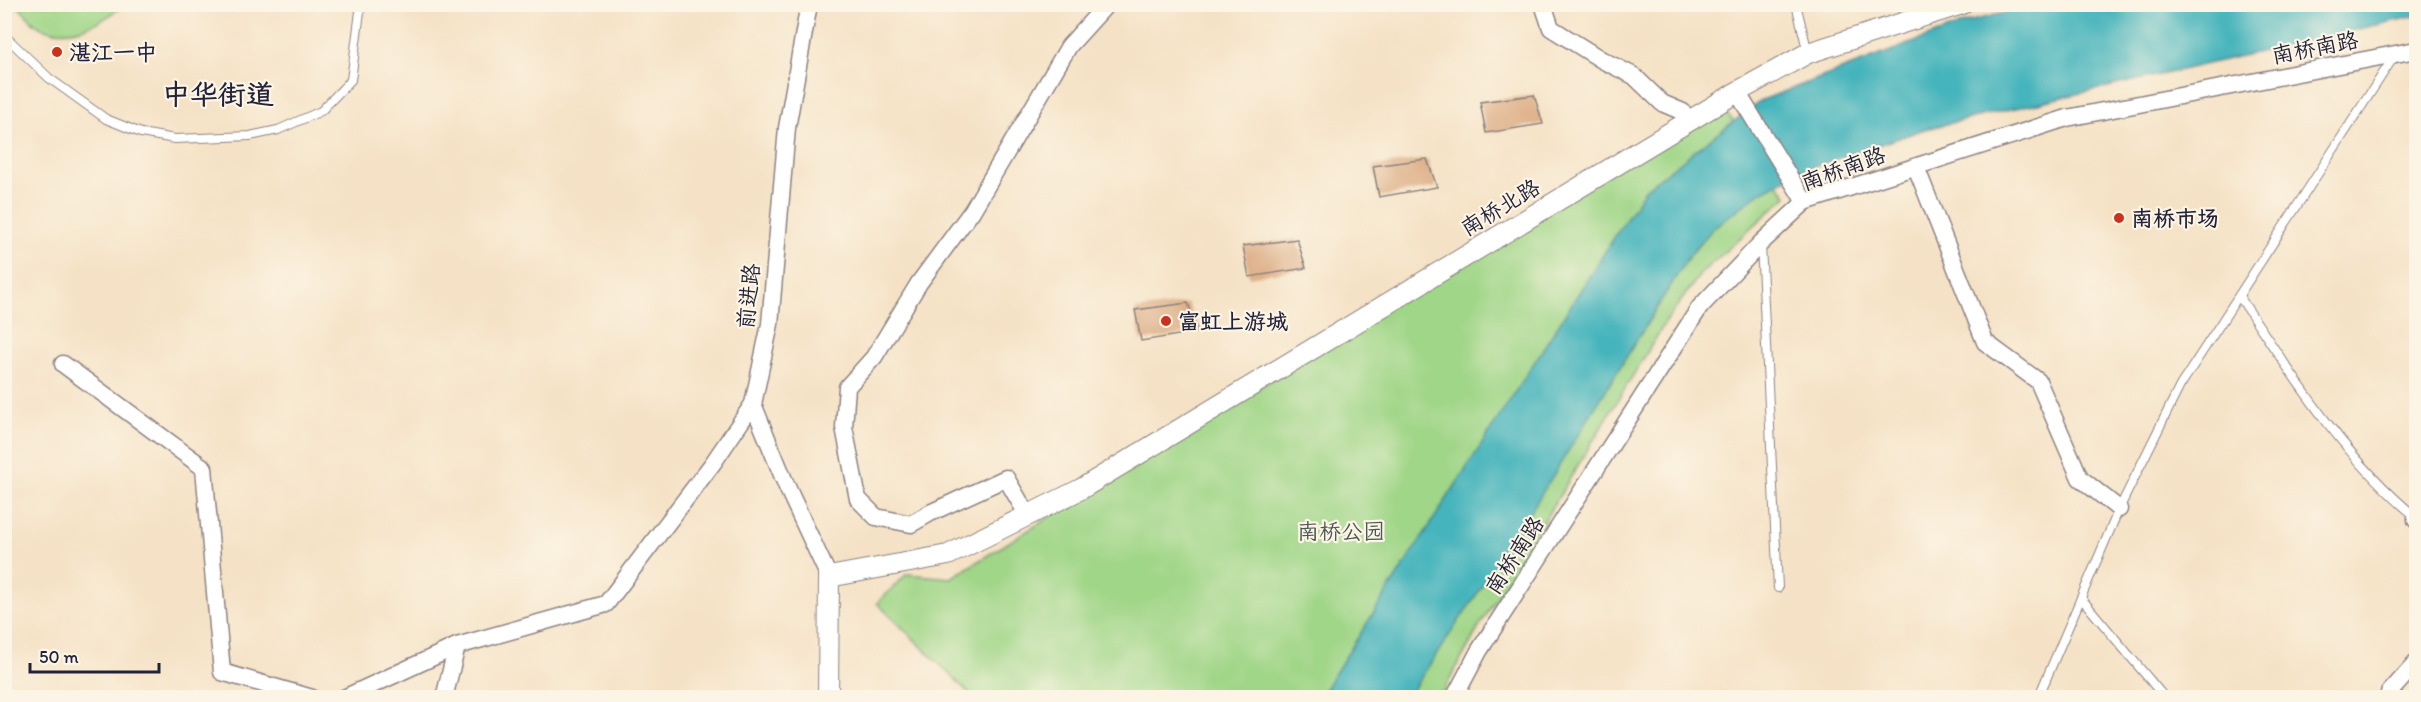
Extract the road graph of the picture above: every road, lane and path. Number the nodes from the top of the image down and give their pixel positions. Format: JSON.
{"nodes":[{"id":1,"x":361,"y":4,"type":"edge"},
{"id":2,"x":809,"y":4,"type":"edge"},
{"id":3,"x":1107,"y":4,"type":"edge"},
{"id":4,"x":1543,"y":4,"type":"edge"},
{"id":5,"x":1796,"y":4,"type":"edge"},
{"id":6,"x":1962,"y":4,"type":"edge"},
{"id":7,"x":4,"y":35,"type":"edge"},
{"id":8,"x":2416,"y":50,"type":"edge"},
{"id":9,"x":1808,"y":53,"type":"junction"},
{"id":10,"x":2395,"y":55,"type":"junction"},
{"id":11,"x":1737,"y":92,"type":"junction"},
{"id":12,"x":1709,"y":107,"type":"junction"},
{"id":13,"x":1683,"y":112,"type":"joint"},
{"id":14,"x":1916,"y":166,"type":"junction"},
{"id":15,"x":1805,"y":202,"type":"junction"},
{"id":16,"x":1761,"y":243,"type":"junction"},
{"id":17,"x":2238,"y":296,"type":"junction"},
{"id":18,"x":63,"y":364,"type":"dead end"},
{"id":19,"x":753,"y":404,"type":"junction"},
{"id":20,"x":2119,"y":509,"type":"junction"},
{"id":21,"x":1028,"y":516,"type":"junction"},
{"id":22,"x":2416,"y":518,"type":"edge"},
{"id":23,"x":829,"y":577,"type":"junction"},
{"id":24,"x":1778,"y":588,"type":"dead end"},
{"id":25,"x":2081,"y":598,"type":"junction"},
{"id":26,"x":457,"y":646,"type":"junction"},
{"id":27,"x":2416,"y":663,"type":"edge"},
{"id":28,"x":312,"y":698,"type":"edge"},
{"id":29,"x":344,"y":698,"type":"edge"},
{"id":30,"x":444,"y":698,"type":"edge"},
{"id":31,"x":828,"y":698,"type":"edge"},
{"id":32,"x":1454,"y":698,"type":"edge"},
{"id":33,"x":2038,"y":698,"type":"edge"},
{"id":34,"x":2165,"y":698,"type":"edge"},
{"id":35,"x":2388,"y":698,"type":"edge"}],
"edges":[{"from":1,"to":7,"type":"lane"},
{"from":2,"to":19,"type":"street","name":"前进路"},
{"from":3,"to":21,"type":"street"},
{"from":4,"to":13,"type":"street"},
{"from":5,"to":9,"type":"lane"},
{"from":6,"to":9,"type":"street","name":"南桥北路"},
{"from":8,"to":10,"type":"street","name":"南桥南路"},
{"from":9,"to":11,"type":"street","name":"南桥北路"},
{"from":10,"to":14,"type":"street","name":"南桥南路"},
{"from":10,"to":17,"type":"lane"},
{"from":11,"to":12,"type":"street","name":"南桥北路"},
{"from":11,"to":15,"type":"street"},
{"from":12,"to":13,"type":"lane"},
{"from":12,"to":21,"type":"street","name":"南桥北路"},
{"from":14,"to":15,"type":"street","name":"南桥南路"},
{"from":14,"to":20,"type":"street"},
{"from":15,"to":16,"type":"street","name":"南桥南路"},
{"from":16,"to":24,"type":"lane"},
{"from":16,"to":32,"type":"street","name":"南桥南路"},
{"from":17,"to":20,"type":"lane"},
{"from":17,"to":22,"type":"lane"},
{"from":18,"to":28,"type":"street"},
{"from":19,"to":23,"type":"street"},
{"from":19,"to":26,"type":"street"},
{"from":20,"to":25,"type":"lane"},
{"from":21,"to":23,"type":"street","name":"南桥北路"},
{"from":23,"to":31,"type":"street"},
{"from":25,"to":33,"type":"lane"},
{"from":25,"to":34,"type":"lane"},
{"from":26,"to":29,"type":"street"},
{"from":26,"to":30,"type":"street"},
{"from":27,"to":35,"type":"street"}]}
